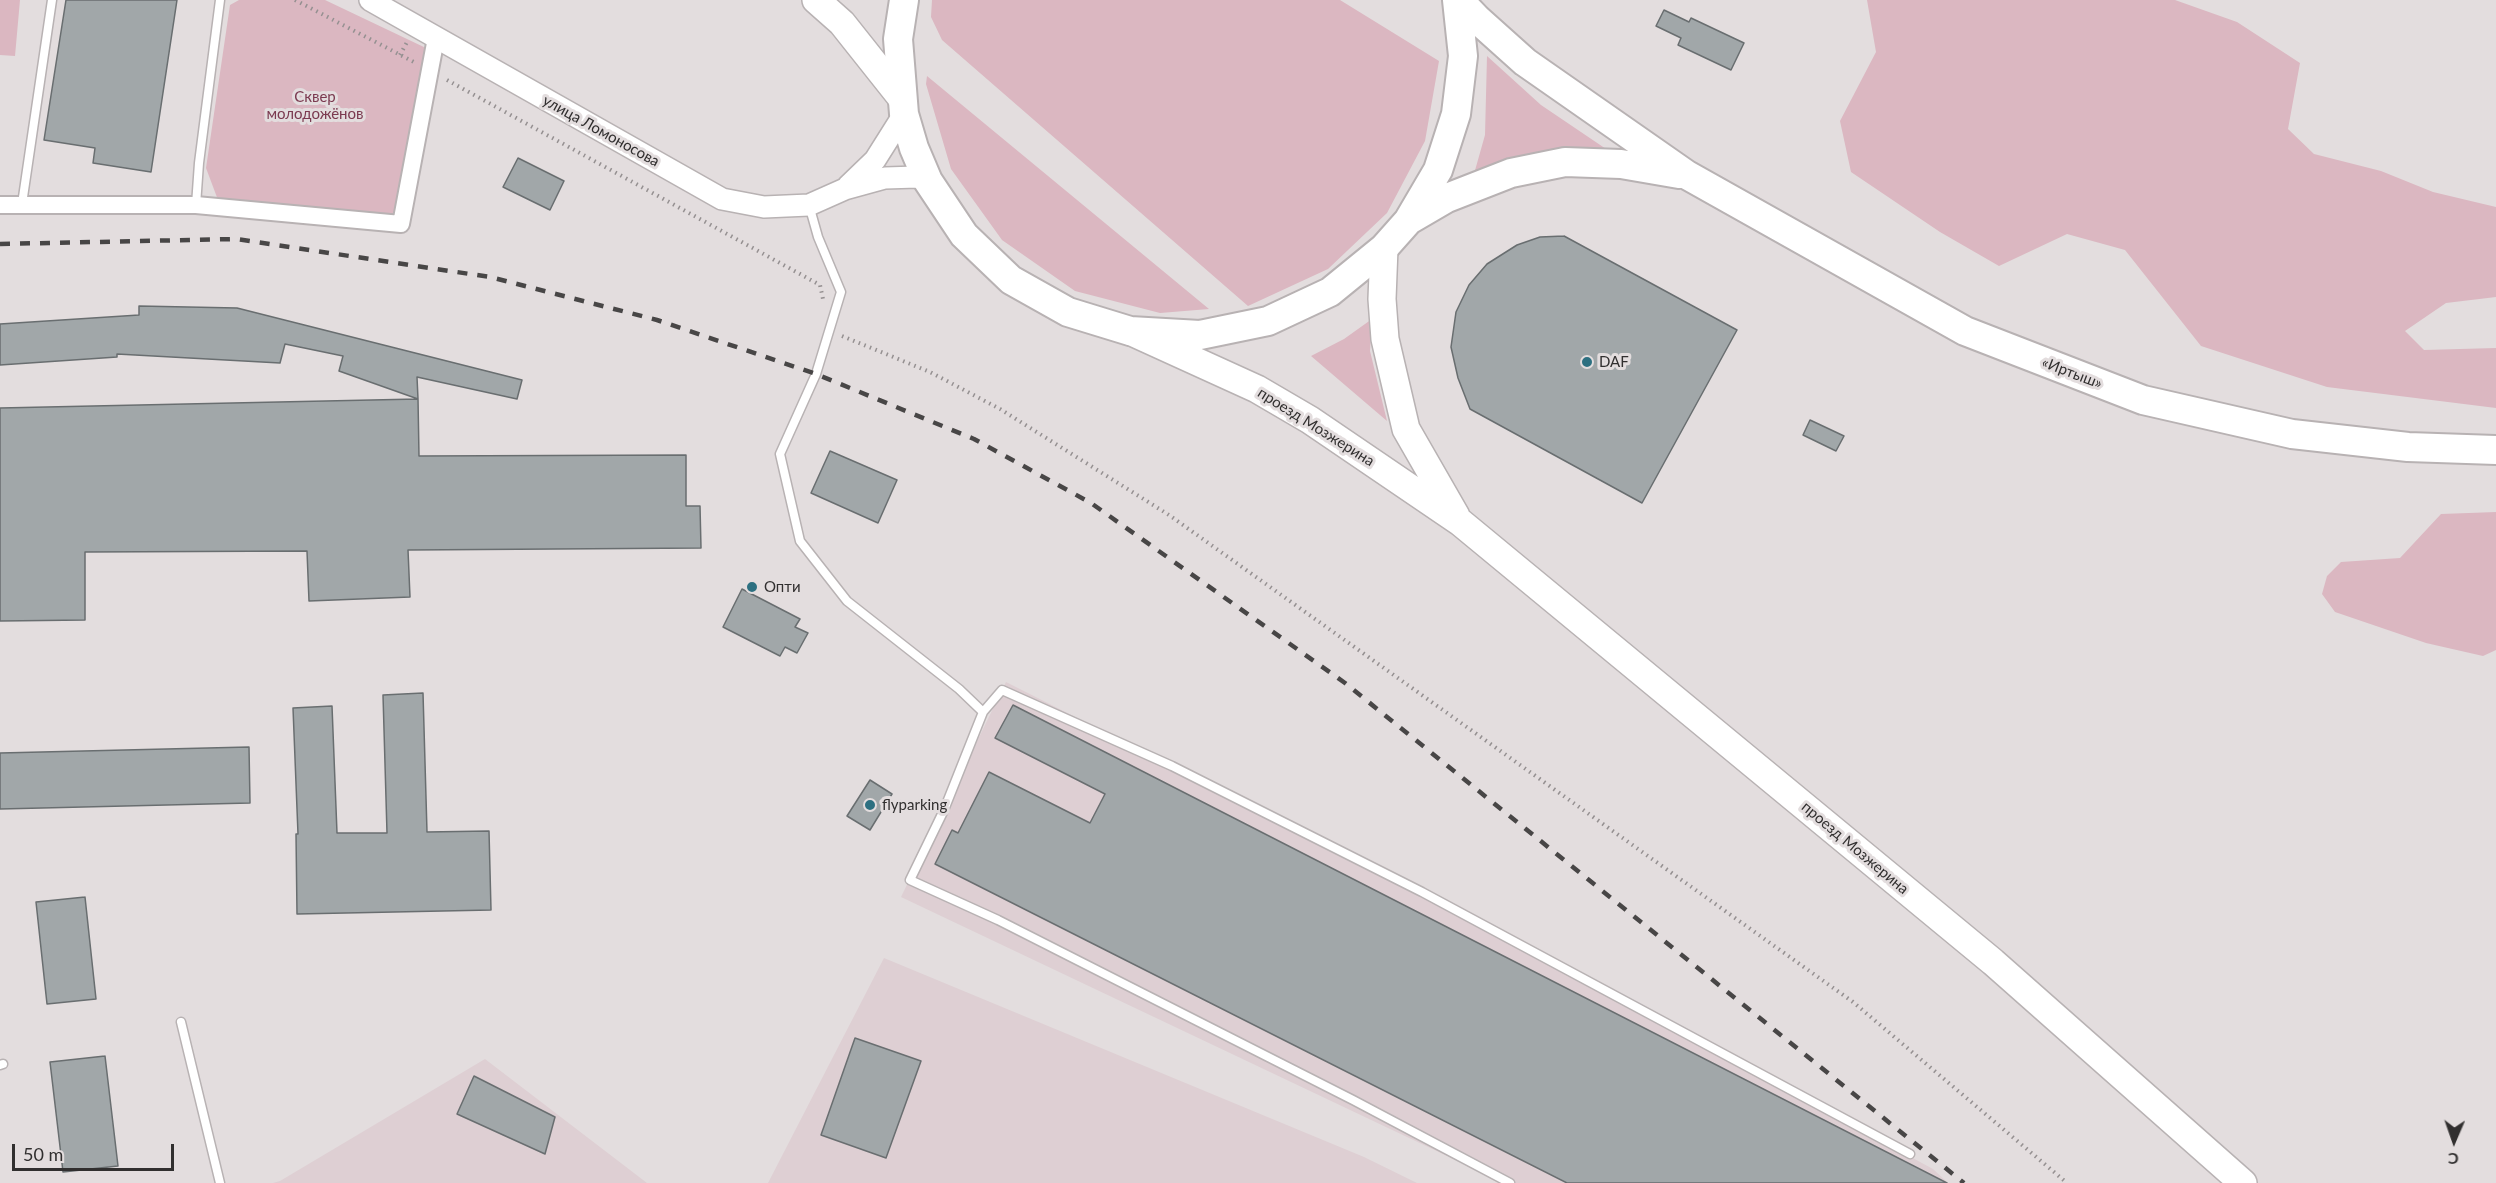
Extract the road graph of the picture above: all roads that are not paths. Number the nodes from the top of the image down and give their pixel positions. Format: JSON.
{"nodes":[{"id":1,"x":52,"y":0,"type":"edge"},
{"id":2,"x":220,"y":0,"type":"edge"},
{"id":3,"x":370,"y":0,"type":"edge"},
{"id":4,"x":816,"y":0,"type":"edge"},
{"id":5,"x":904,"y":0,"type":"edge"},
{"id":6,"x":1458,"y":0,"type":"edge"},
{"id":7,"x":436,"y":38,"type":"junction"},
{"id":8,"x":902,"y":105,"type":"junction"},
{"id":9,"x":1687,"y":175,"type":"junction"},
{"id":10,"x":928,"y":181,"type":"junction"},
{"id":11,"x":845,"y":189,"type":"junction"},
{"id":12,"x":22,"y":204,"type":"junction"},
{"id":13,"x":0,"y":205,"type":"edge"},
{"id":14,"x":196,"y":205,"type":"junction"},
{"id":15,"x":809,"y":205,"type":"junction"},
{"id":16,"x":1408,"y":220,"type":"junction"},
{"id":17,"x":1384,"y":248,"type":"junction"},
{"id":18,"x":1130,"y":331,"type":"junction"},
{"id":19,"x":2496,"y":450,"type":"edge"},
{"id":20,"x":1460,"y":522,"type":"junction"},
{"id":21,"x":983,"y":712,"type":"junction"},
{"id":22,"x":181,"y":1022,"type":"dead end"},
{"id":23,"x":1910,"y":1154,"type":"dead end"},
{"id":24,"x":220,"y":1183,"type":"edge"},
{"id":25,"x":1509,"y":1183,"type":"edge"},
{"id":26,"x":2242,"y":1183,"type":"edge"}],
"edges":[{"from":1,"to":12,"type":"lane"},
{"from":2,"to":14,"type":"lane"},
{"from":3,"to":7,"type":"street","name":"улица Ломоносова"},
{"from":4,"to":8,"type":"main road"},
{"from":5,"to":8,"type":"highway"},
{"from":6,"to":9,"type":"highway"},
{"from":6,"to":16,"type":"highway"},
{"from":7,"to":14,"type":"street"},
{"from":7,"to":15,"type":"street","name":"улица Ломоносова"},
{"from":8,"to":10,"type":"highway"},
{"from":8,"to":11,"type":"street"},
{"from":9,"to":16,"type":"highway"},
{"from":9,"to":19,"type":"highway","name":"«Иртыш»"},
{"from":10,"to":11,"type":"street"},
{"from":10,"to":18,"type":"highway"},
{"from":11,"to":15,"type":"street","name":"улица Ломоносова"},
{"from":12,"to":13,"type":"street"},
{"from":12,"to":14,"type":"street"},
{"from":15,"to":21,"type":"lane"},
{"from":16,"to":17,"type":"highway"},
{"from":17,"to":18,"type":"highway"},
{"from":17,"to":20,"type":"main road","name":"проезд Мозжерина"},
{"from":18,"to":20,"type":"main road","name":"проезд Мозжерина"},
{"from":20,"to":26,"type":"main road","name":"проезд Мозжерина"},
{"from":21,"to":23,"type":"lane"},
{"from":21,"to":25,"type":"lane"},
{"from":22,"to":24,"type":"lane"}]}
